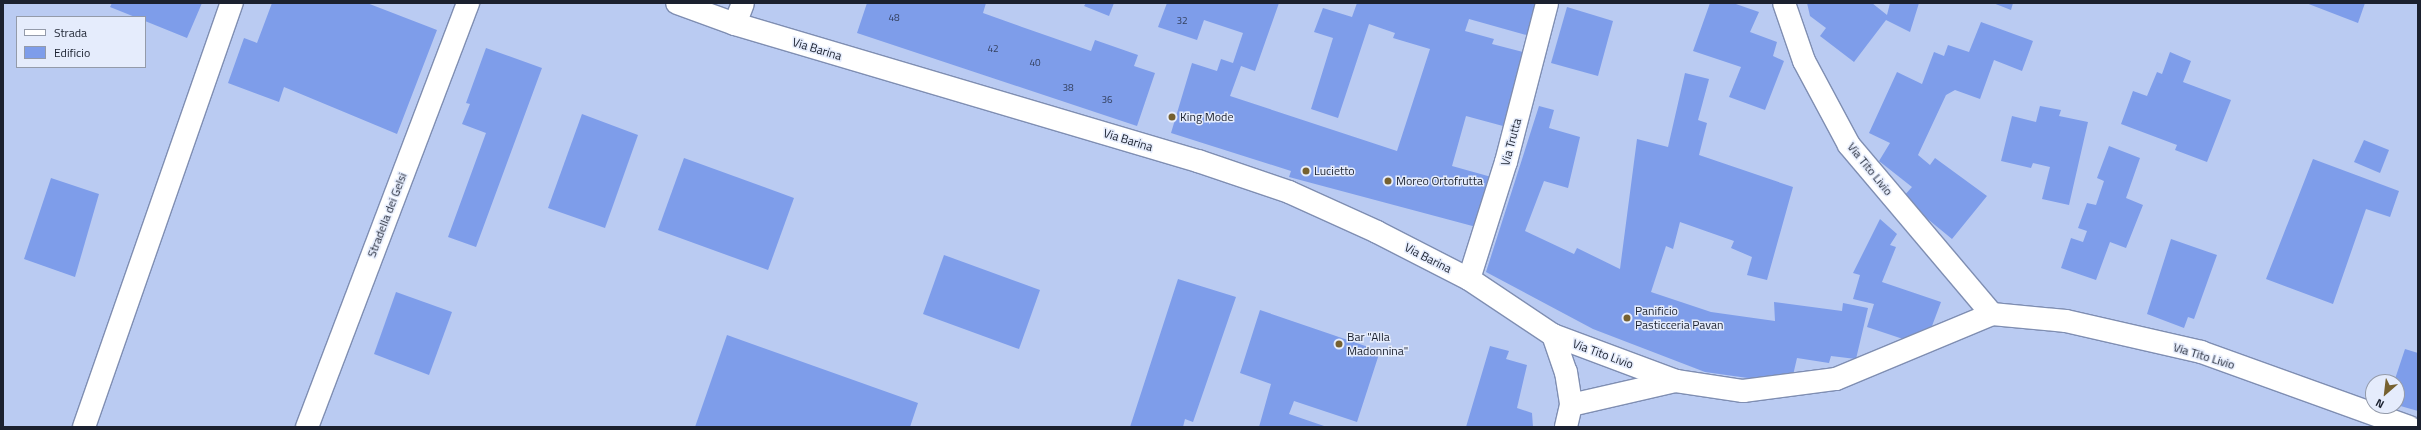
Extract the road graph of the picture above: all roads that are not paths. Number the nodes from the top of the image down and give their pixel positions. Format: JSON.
{"nodes":[{"id":1,"x":232,"y":3,"type":"edge"},
{"id":2,"x":468,"y":3,"type":"edge"},
{"id":3,"x":678,"y":3,"type":"edge"},
{"id":4,"x":743,"y":3,"type":"edge"},
{"id":5,"x":1547,"y":3,"type":"edge"},
{"id":6,"x":1784,"y":3,"type":"edge"},
{"id":7,"x":734,"y":24,"type":"junction"},
{"id":8,"x":1469,"y":279,"type":"junction"},
{"id":9,"x":1992,"y":314,"type":"junction"},
{"id":10,"x":1553,"y":335,"type":"junction"},
{"id":11,"x":1676,"y":380,"type":"junction"},
{"id":12,"x":1571,"y":405,"type":"junction"},
{"id":13,"x":84,"y":427,"type":"edge"},
{"id":14,"x":307,"y":427,"type":"edge"},
{"id":15,"x":1566,"y":427,"type":"edge"},
{"id":16,"x":2409,"y":427,"type":"edge"}],
"edges":[{"from":1,"to":13,"type":"street"},
{"from":2,"to":14,"type":"street","name":"Stradella dei Gelsi"},
{"from":3,"to":7,"type":"street","name":"Via Barina"},
{"from":4,"to":7,"type":"street"},
{"from":5,"to":8,"type":"street","name":"Via Trutta"},
{"from":6,"to":9,"type":"street","name":"Via Tito Livio"},
{"from":7,"to":8,"type":"street","name":"Via Barina"},
{"from":8,"to":10,"type":"street","name":"Via Barina"},
{"from":9,"to":11,"type":"street","name":"Via Tito Livio"},
{"from":9,"to":16,"type":"street","name":"Via Tito Livio"},
{"from":10,"to":11,"type":"street","name":"Via Tito Livio"},
{"from":10,"to":12,"type":"street"},
{"from":11,"to":12,"type":"street","name":"Via Tito Livio"},
{"from":12,"to":15,"type":"street"}]}
